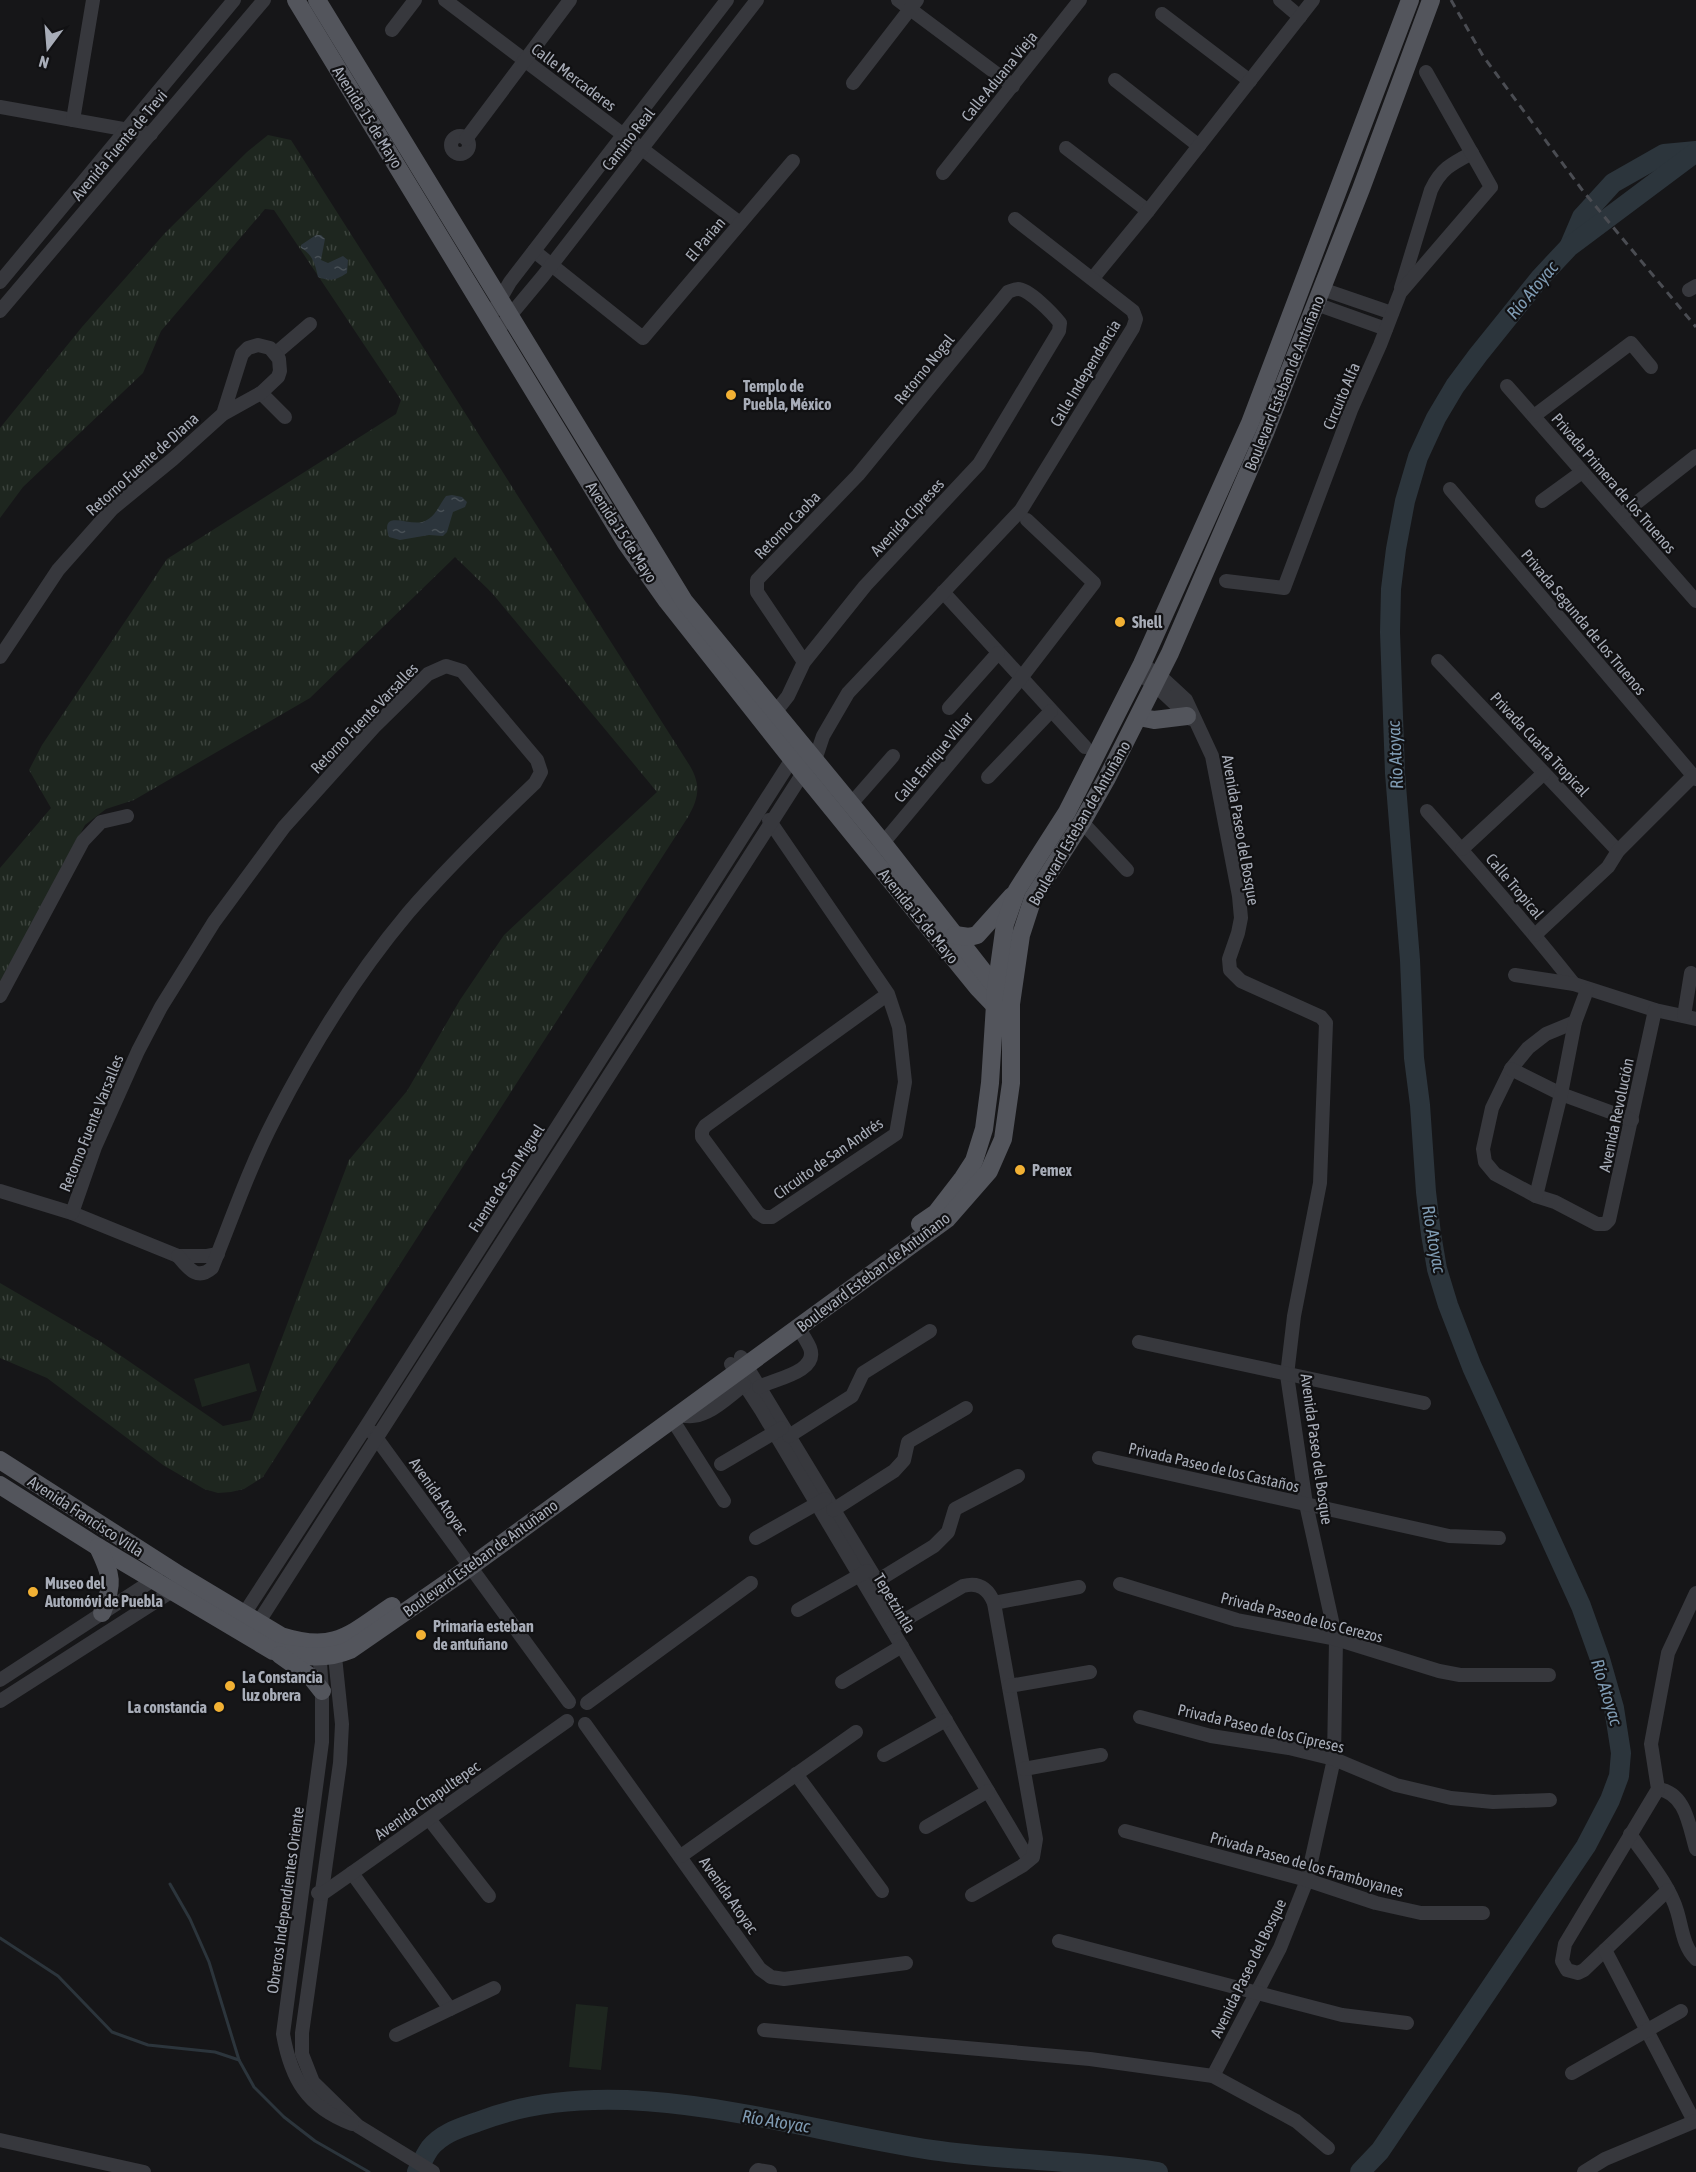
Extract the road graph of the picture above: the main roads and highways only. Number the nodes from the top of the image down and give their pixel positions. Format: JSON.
{"nodes":[{"id":1,"x":296,"y":0,"type":"edge"},
{"id":2,"x":317,"y":0,"type":"edge"},
{"id":3,"x":1410,"y":0,"type":"edge"},
{"id":4,"x":1431,"y":0,"type":"edge"},
{"id":5,"x":460,"y":250,"type":"junction"},
{"id":6,"x":499,"y":321,"type":"junction"},
{"id":7,"x":1139,"y":717,"type":"junction"},
{"id":8,"x":1192,"y":720,"type":"road end"},
{"id":9,"x":804,"y":760,"type":"junction"},
{"id":10,"x":1017,"y":890,"type":"junction"},
{"id":11,"x":955,"y":935,"type":"junction"},
{"id":12,"x":1003,"y":1004,"type":"junction"},
{"id":13,"x":740,"y":1369,"type":"junction"},
{"id":14,"x":0,"y":1460,"type":"edge"},
{"id":15,"x":0,"y":1485,"type":"edge"},
{"id":16,"x":98,"y":1548,"type":"junction"},
{"id":17,"x":466,"y":1563,"type":"junction"},
{"id":18,"x":177,"y":1584,"type":"junction"},
{"id":19,"x":102,"y":1613,"type":"road end"},
{"id":20,"x":327,"y":1650,"type":"junction"},
{"id":21,"x":273,"y":1651,"type":"junction"},
{"id":22,"x":322,"y":1691,"type":"road end"}],
"edges":[{"from":1,"to":5,"type":"main road","name":"Avenida 15 de Mayo"},
{"from":2,"to":5,"type":"main road","name":"Avenida 15 de Mayo"},
{"from":3,"to":10,"type":"main road","name":"Boulevard Esteban de Antuñano"},
{"from":4,"to":7,"type":"main road","name":"Boulevard Esteban de Antuñano"},
{"from":5,"to":6,"type":"main road","name":"Avenida 15 de Mayo"},
{"from":5,"to":6,"type":"main road","name":"Avenida 15 de Mayo"},
{"from":6,"to":9,"type":"main road","name":"Avenida 15 de Mayo"},
{"from":7,"to":8,"type":"main road"},
{"from":7,"to":12,"type":"main road","name":"Boulevard Esteban de Antuñano"},
{"from":9,"to":11,"type":"main road","name":"Avenida 15 de Mayo"},
{"from":9,"to":12,"type":"main road","name":"Avenida 15 de Mayo"},
{"from":10,"to":11,"type":"main road"},
{"from":10,"to":12,"type":"main road","name":"Boulevard Esteban de Antuñano"},
{"from":11,"to":12,"type":"main road","name":"Avenida 15 de Mayo"},
{"from":12,"to":13,"type":"main road","name":"Boulevard Esteban de Antuñano"},
{"from":12,"to":13,"type":"main road","name":"Boulevard Esteban de Antuñano"},
{"from":13,"to":17,"type":"main road","name":"Boulevard Esteban de Antuñano"},
{"from":13,"to":17,"type":"main road","name":"Boulevard Esteban de Antuñano"},
{"from":14,"to":18,"type":"main road","name":"Avenida Francisco Villa"},
{"from":15,"to":16,"type":"main road","name":"Avenida Francisco Villa"},
{"from":16,"to":18,"type":"main road","name":"Avenida Francisco Villa"},
{"from":16,"to":19,"type":"main road"},
{"from":17,"to":20,"type":"main road","name":"Boulevard Esteban de Antuñano"},
{"from":18,"to":20,"type":"main road","name":"Avenida Francisco Villa"},
{"from":18,"to":21,"type":"main road","name":"Avenida Francisco Villa"},
{"from":20,"to":21,"type":"main road","name":"Avenida Francisco Villa"},
{"from":21,"to":22,"type":"main road"}]}
